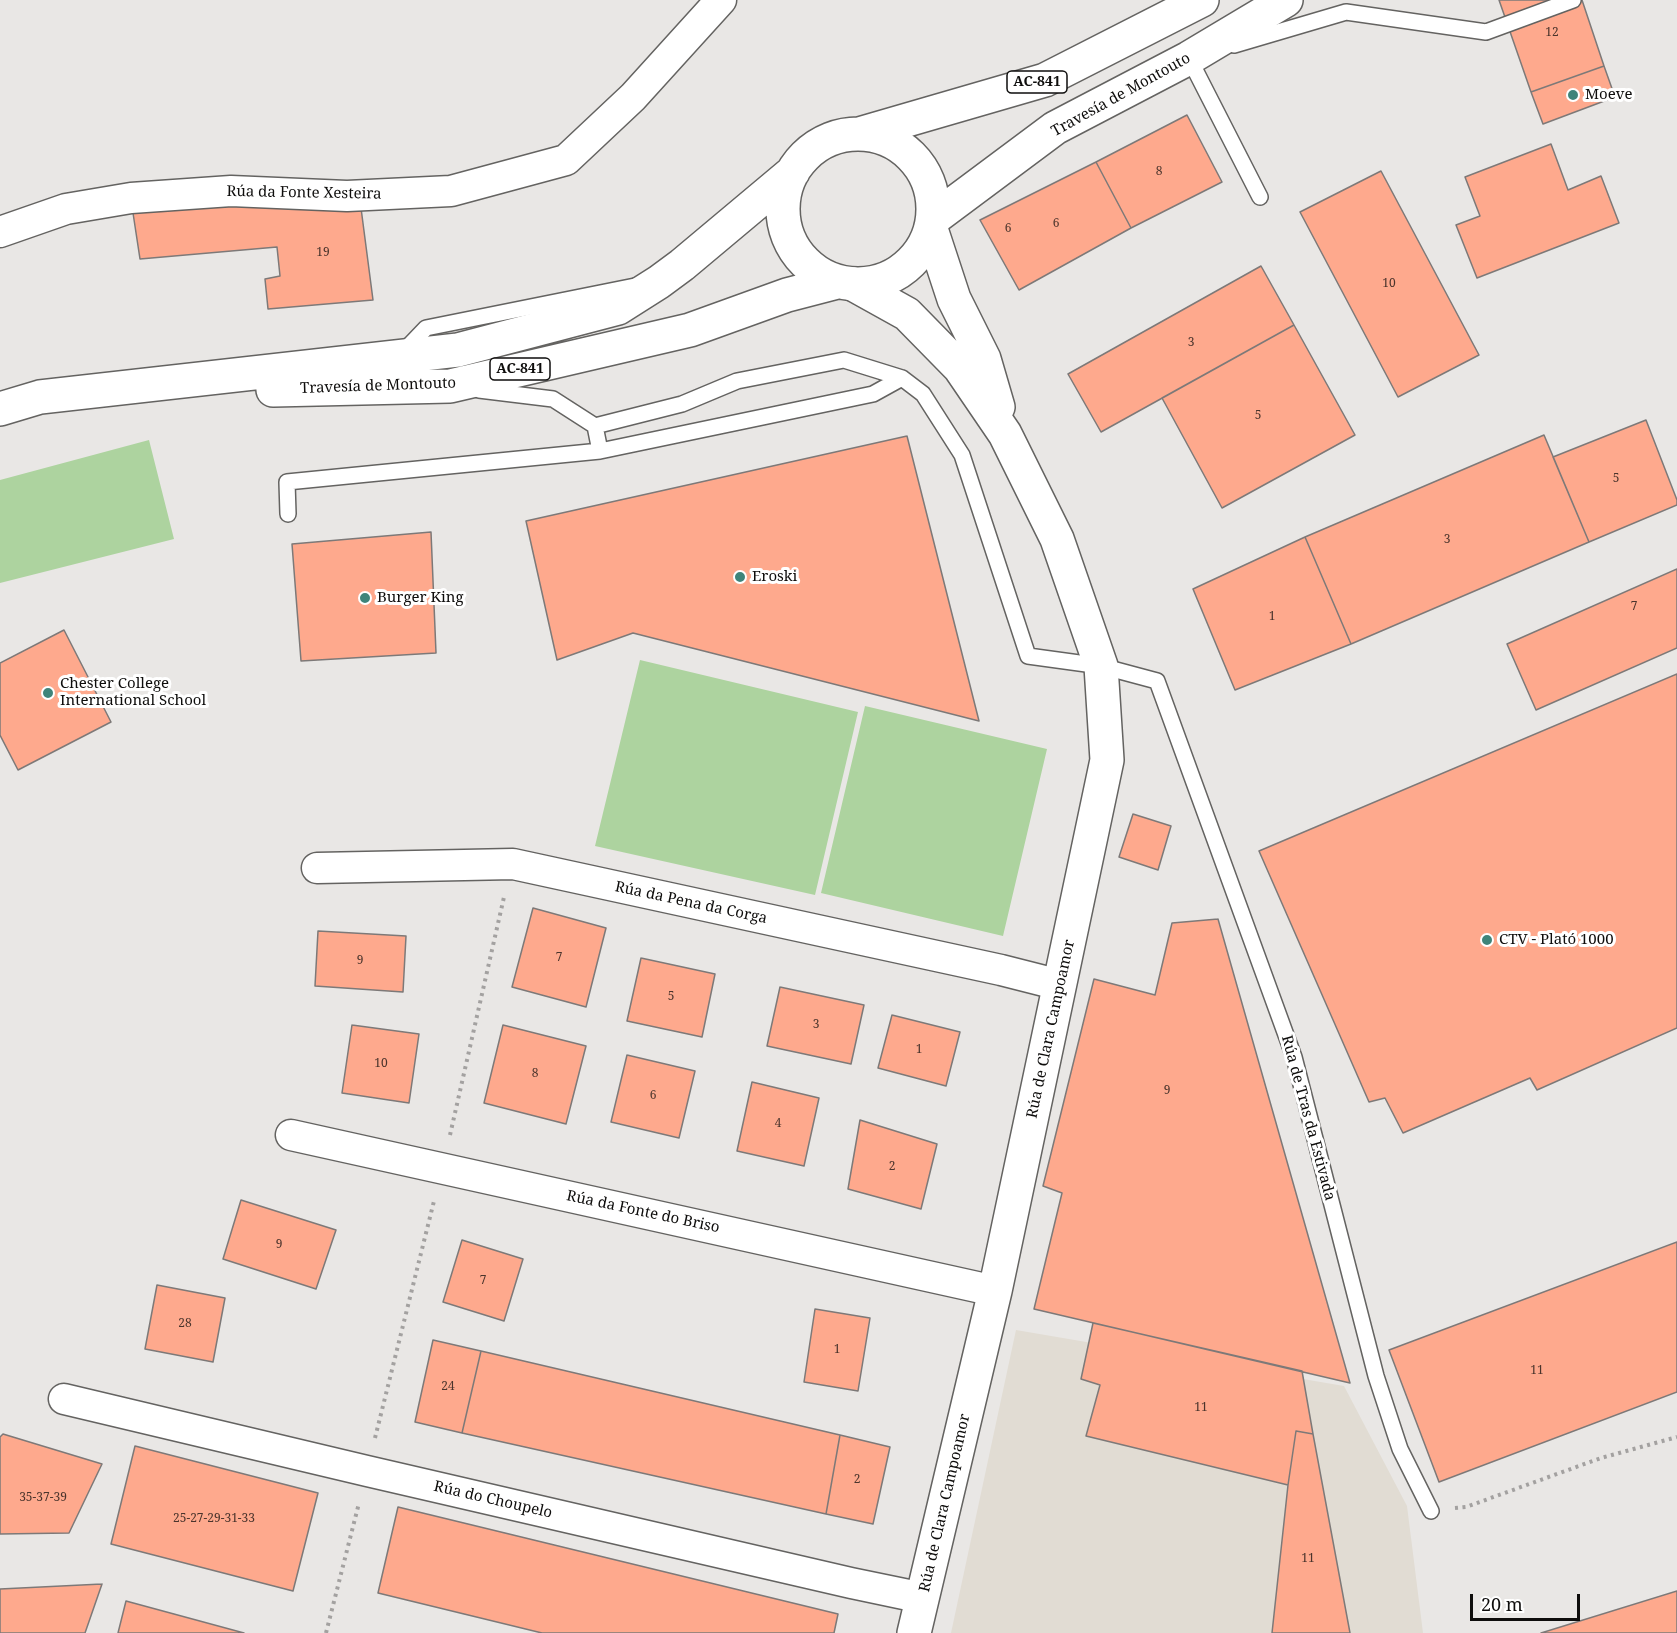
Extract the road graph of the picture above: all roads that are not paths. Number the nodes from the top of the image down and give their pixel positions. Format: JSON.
{"nodes":[{"id":1,"x":721,"y":0,"type":"edge"},
{"id":2,"x":1202,"y":0,"type":"edge"},
{"id":3,"x":1286,"y":0,"type":"edge"},
{"id":4,"x":1573,"y":0,"type":"edge"},
{"id":5,"x":1189,"y":58,"type":"junction"},
{"id":6,"x":859,"y":134,"type":"junction"},
{"id":7,"x":793,"y":172,"type":"junction"},
{"id":8,"x":1260,"y":197,"type":"dead end"},
{"id":9,"x":932,"y":224,"type":"junction"},
{"id":10,"x":0,"y":232,"type":"edge"},
{"id":11,"x":845,"y":283,"type":"junction"},
{"id":12,"x":902,"y":378,"type":"junction"},
{"id":13,"x":195,"y":380,"type":"junction"},
{"id":14,"x":450,"y":386,"type":"junction"},
{"id":15,"x":0,"y":409,"type":"edge"},
{"id":16,"x":595,"y":426,"type":"junction"},
{"id":17,"x":1005,"y":434,"type":"junction"},
{"id":18,"x":600,"y":451,"type":"junction"},
{"id":19,"x":288,"y":514,"type":"dead end"},
{"id":20,"x":1101,"y":666,"type":"junction"},
{"id":21,"x":317,"y":868,"type":"dead end"},
{"id":22,"x":1060,"y":985,"type":"junction"},
{"id":23,"x":291,"y":1135,"type":"dead end"},
{"id":24,"x":995,"y":1290,"type":"junction"},
{"id":25,"x":64,"y":1399,"type":"dead end"},
{"id":26,"x":1431,"y":1511,"type":"road end"},
{"id":27,"x":923,"y":1598,"type":"junction"},
{"id":28,"x":914,"y":1633,"type":"edge"}],
"edges":[{"from":1,"to":10,"type":"street","name":"Rúa da Fonte Xesteira"},
{"from":2,"to":6,"type":"main road","name":"Travesía de Montouto","number":"AC-841"},
{"from":3,"to":5,"type":"main road","name":"Travesía de Montouto","number":"AC-841"},
{"from":4,"to":5,"type":"lane"},
{"from":5,"to":8,"type":"lane"},
{"from":5,"to":9,"type":"main road","name":"Travesía de Montouto","number":"AC-841"},
{"from":6,"to":7,"type":"main road","name":"Travesía de Montouto","number":"AC-841"},
{"from":6,"to":9,"type":"main road","name":"Travesía de Montouto","number":"AC-841"},
{"from":7,"to":11,"type":"main road","name":"Travesía de Montouto","number":"AC-841"},
{"from":7,"to":13,"type":"main road","name":"Travesía de Montouto","number":"AC-841"},
{"from":9,"to":11,"type":"main road","name":"Travesía de Montouto","number":"AC-841"},
{"from":9,"to":17,"type":"main road"},
{"from":11,"to":14,"type":"main road","name":"Travesía de Montouto","number":"AC-841"},
{"from":11,"to":17,"type":"main road"},
{"from":12,"to":16,"type":"lane"},
{"from":12,"to":18,"type":"lane"},
{"from":12,"to":20,"type":"lane"},
{"from":13,"to":14,"type":"main road","name":"Travesía de Montouto","number":"AC-841"},
{"from":13,"to":15,"type":"main road","name":"Travesía de Montouto","number":"AC-841"},
{"from":14,"to":16,"type":"lane"},
{"from":16,"to":18,"type":"lane"},
{"from":17,"to":20,"type":"main road","name":"Rúa de Clara Campoamor"},
{"from":18,"to":19,"type":"lane"},
{"from":20,"to":22,"type":"main road","name":"Rúa de Clara Campoamor"},
{"from":20,"to":26,"type":"lane","name":"Rúa de Tras da Estivada"},
{"from":21,"to":22,"type":"street","name":"Rúa da Pena da Corga"},
{"from":22,"to":24,"type":"main road","name":"Rúa de Clara Campoamor"},
{"from":23,"to":24,"type":"street","name":"Rúa da Fonte do Briso"},
{"from":24,"to":27,"type":"main road","name":"Rúa de Clara Campoamor"},
{"from":25,"to":27,"type":"street","name":"Rúa do Choupelo"},
{"from":27,"to":28,"type":"main road","name":"Rúa de Clara Campoamor"}]}
